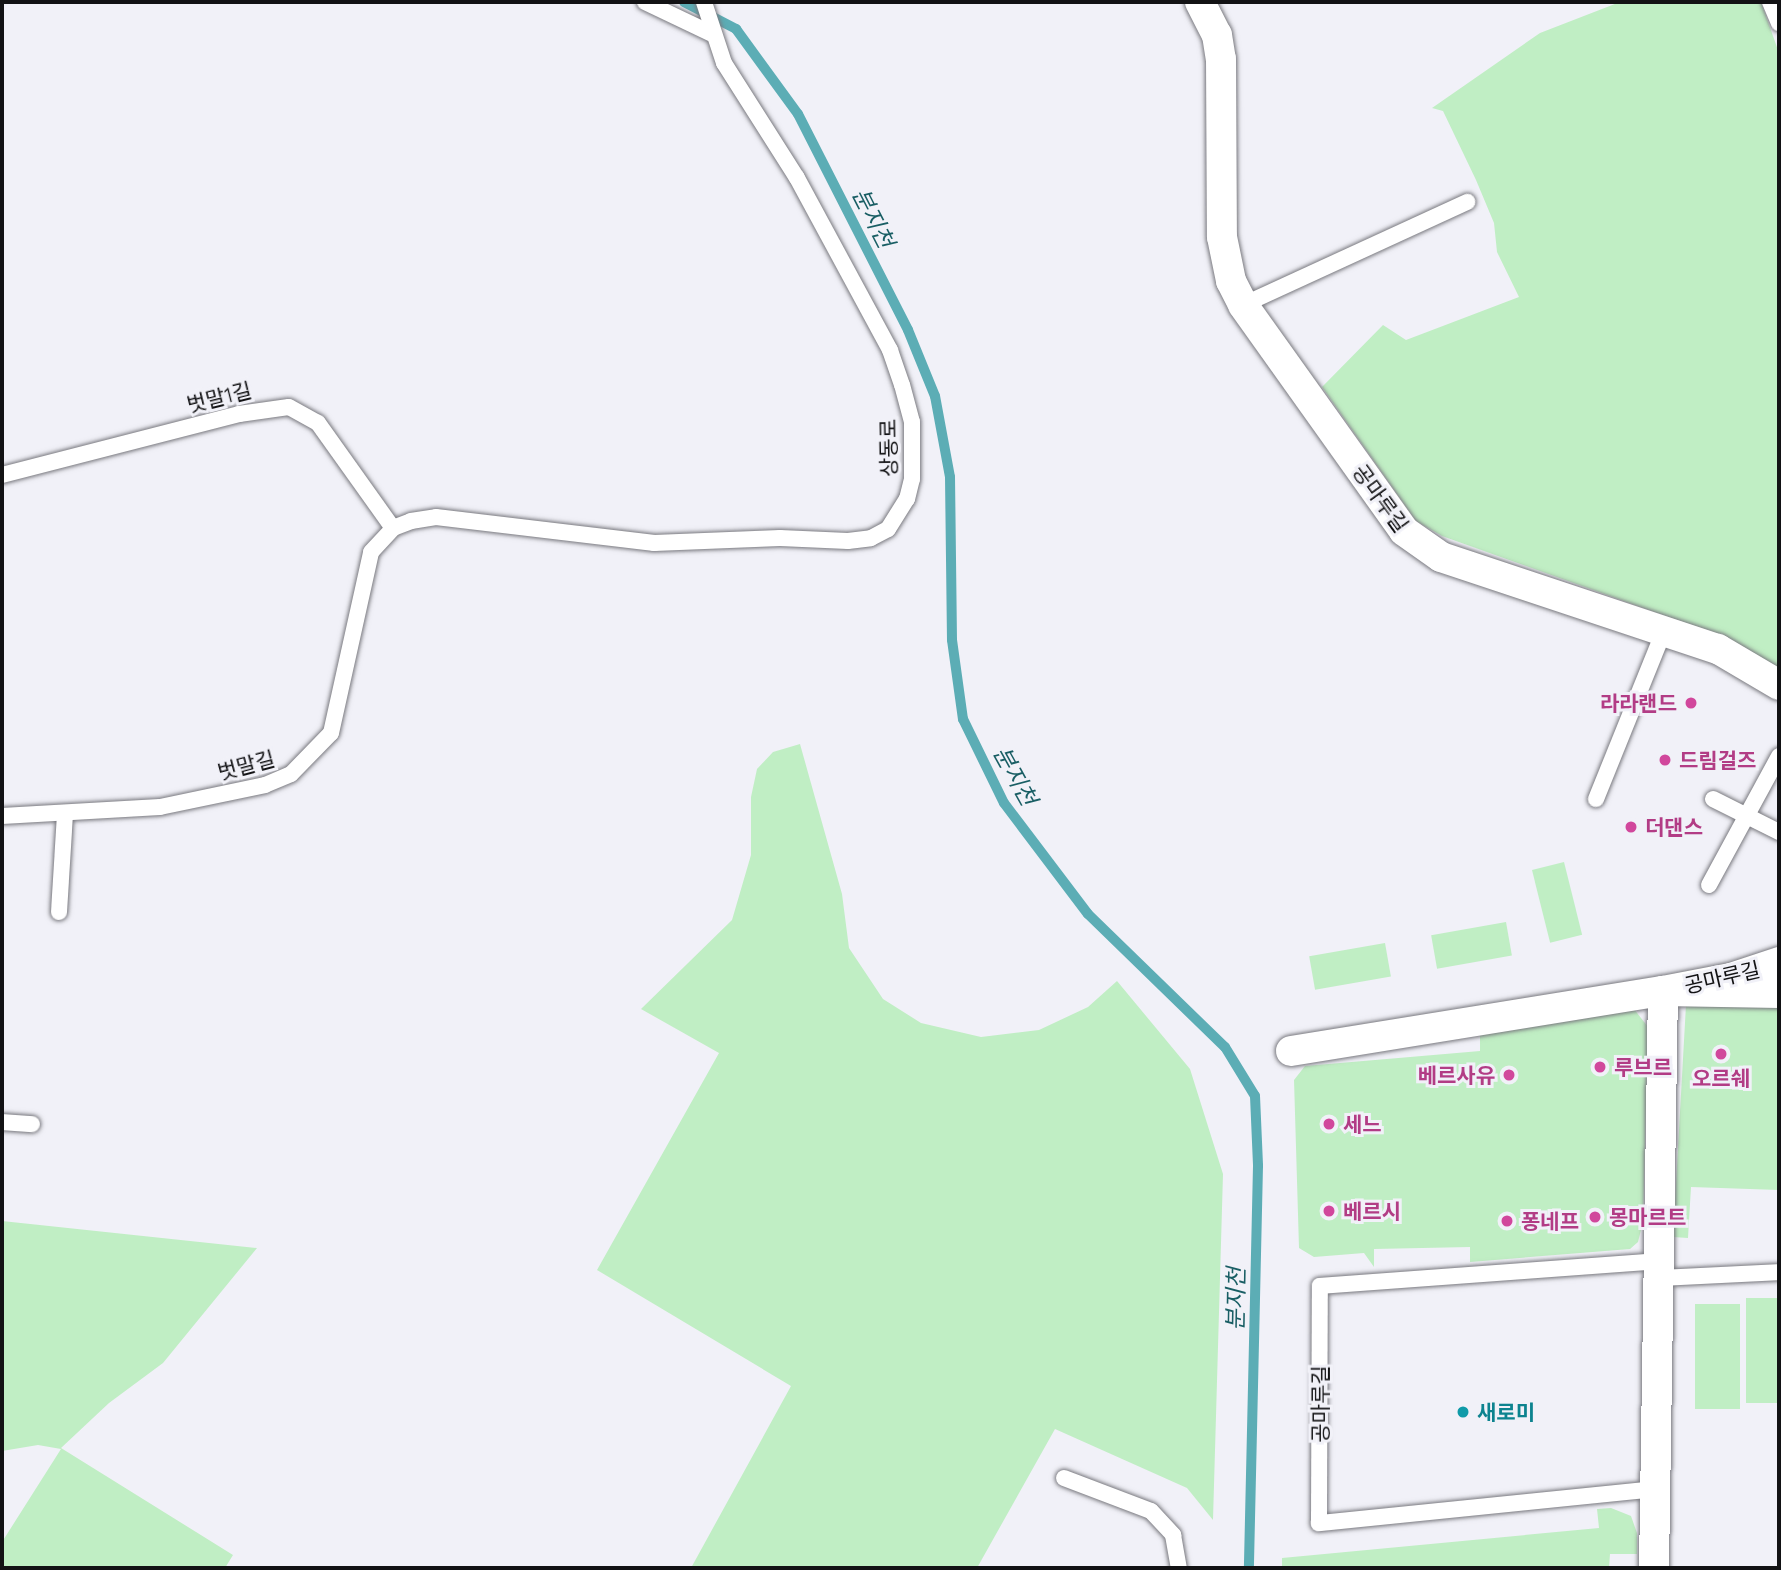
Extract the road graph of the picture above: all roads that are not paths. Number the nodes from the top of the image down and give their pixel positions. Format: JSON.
{"nodes":[{"id":1,"x":645,"y":2,"type":"edge"},
{"id":2,"x":704,"y":2,"type":"edge"},
{"id":3,"x":1200,"y":2,"type":"edge"},
{"id":4,"x":1770,"y":2,"type":"edge"},
{"id":5,"x":1779,"y":23,"type":"edge"},
{"id":6,"x":710,"y":31,"type":"junction"},
{"id":7,"x":1467,"y":202,"type":"dead end"},
{"id":8,"x":1244,"y":305,"type":"junction"},
{"id":9,"x":2,"y":475,"type":"edge"},
{"id":10,"x":393,"y":528,"type":"junction"},
{"id":11,"x":1664,"y":631,"type":"junction"},
{"id":12,"x":1779,"y":685,"type":"edge"},
{"id":13,"x":1779,"y":756,"type":"edge"},
{"id":14,"x":1596,"y":799,"type":"dead end"},
{"id":15,"x":1713,"y":799,"type":"dead end"},
{"id":16,"x":65,"y":814,"type":"junction"},
{"id":17,"x":2,"y":816,"type":"edge"},
{"id":18,"x":1747,"y":816,"type":"junction"},
{"id":19,"x":1779,"y":832,"type":"edge"},
{"id":20,"x":1709,"y":885,"type":"dead end"},
{"id":21,"x":59,"y":912,"type":"dead end"},
{"id":22,"x":1779,"y":961,"type":"edge"},
{"id":23,"x":1663,"y":991,"type":"junction"},
{"id":24,"x":1779,"y":993,"type":"edge"},
{"id":25,"x":1292,"y":1051,"type":"dead end"},
{"id":26,"x":2,"y":1122,"type":"edge"},
{"id":27,"x":32,"y":1124,"type":"dead end"},
{"id":28,"x":1659,"y":1270,"type":"junction"},
{"id":29,"x":1779,"y":1272,"type":"edge"},
{"id":30,"x":1064,"y":1478,"type":"dead end"},
{"id":31,"x":1655,"y":1489,"type":"junction"},
{"id":32,"x":1179,"y":1568,"type":"edge"},
{"id":33,"x":1654,"y":1568,"type":"edge"}],
"edges":[{"from":1,"to":6,"type":"lane"},
{"from":2,"to":6,"type":"lane","name":"상동로"},
{"from":3,"to":8,"type":"street","name":"공마루길"},
{"from":4,"to":5,"type":"lane"},
{"from":6,"to":10,"type":"lane","name":"상동로"},
{"from":7,"to":8,"type":"lane"},
{"from":8,"to":11,"type":"street","name":"공마루길"},
{"from":9,"to":10,"type":"lane","name":"벗말1길"},
{"from":10,"to":16,"type":"lane","name":"벗말길"},
{"from":11,"to":12,"type":"street","name":"공마루길"},
{"from":11,"to":14,"type":"lane"},
{"from":13,"to":18,"type":"lane"},
{"from":15,"to":18,"type":"lane"},
{"from":16,"to":17,"type":"lane","name":"벗말길"},
{"from":16,"to":21,"type":"lane"},
{"from":18,"to":19,"type":"lane"},
{"from":18,"to":20,"type":"lane"},
{"from":22,"to":23,"type":"street","name":"공마루길"},
{"from":23,"to":24,"type":"street","name":"공마루길"},
{"from":23,"to":25,"type":"street","name":"공마루길"},
{"from":23,"to":28,"type":"street","name":"공마루길"},
{"from":26,"to":27,"type":"lane"},
{"from":28,"to":29,"type":"lane","name":"공마루길"},
{"from":28,"to":31,"type":"street","name":"공마루길"},
{"from":28,"to":31,"type":"lane","name":"공마루길"},
{"from":30,"to":32,"type":"lane"},
{"from":31,"to":33,"type":"street","name":"공마루길"}]}
